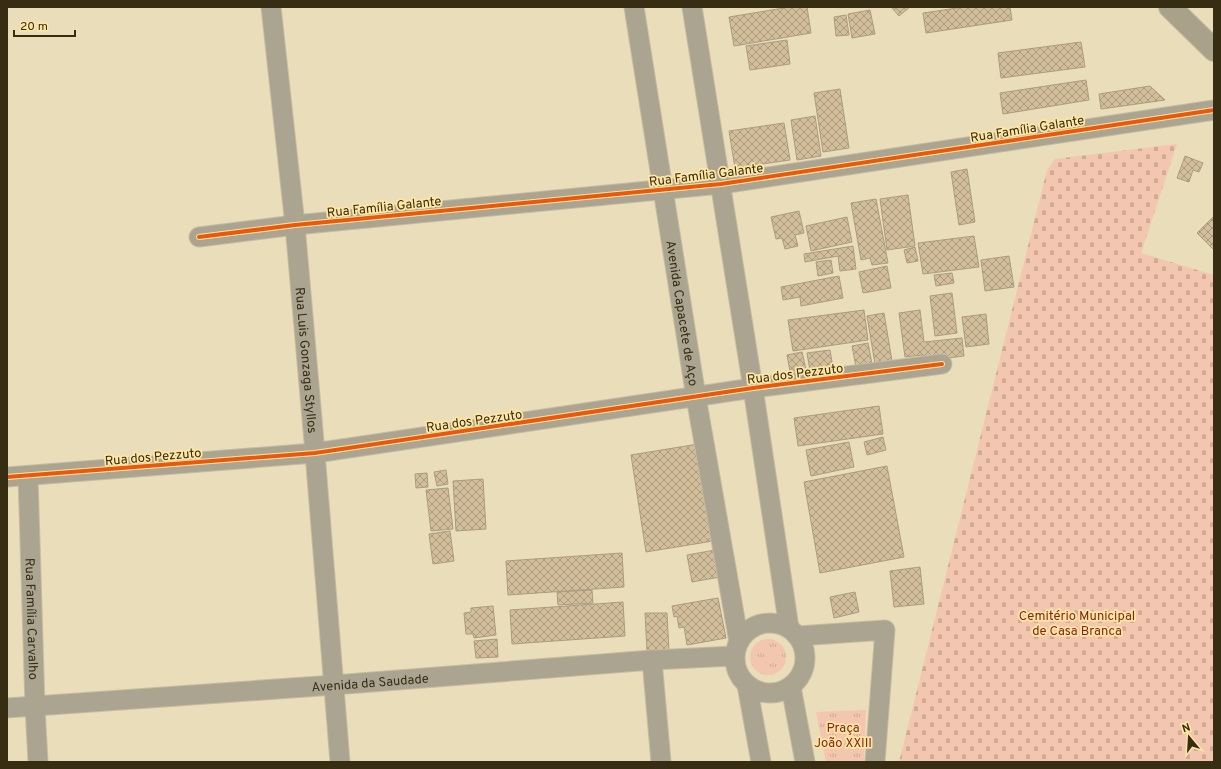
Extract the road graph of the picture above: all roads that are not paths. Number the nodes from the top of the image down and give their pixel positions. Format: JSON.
{"nodes":[{"id":1,"x":271,"y":7,"type":"edge"},
{"id":2,"x":634,"y":7,"type":"edge"},
{"id":3,"x":692,"y":7,"type":"edge"},
{"id":4,"x":1170,"y":7,"type":"edge"},
{"id":5,"x":1214,"y":50,"type":"edge"},
{"id":6,"x":1214,"y":110,"type":"edge"},
{"id":7,"x":721,"y":184,"type":"junction"},
{"id":8,"x":663,"y":189,"type":"junction"},
{"id":9,"x":295,"y":225,"type":"junction"},
{"id":10,"x":199,"y":237,"type":"dead end"},
{"id":11,"x":942,"y":364,"type":"dead end"},
{"id":12,"x":753,"y":388,"type":"junction"},
{"id":13,"x":696,"y":397,"type":"junction"},
{"id":14,"x":315,"y":453,"type":"junction"},
{"id":15,"x":28,"y":476,"type":"junction"},
{"id":16,"x":7,"y":478,"type":"edge"},
{"id":17,"x":793,"y":632,"type":"junction"},
{"id":18,"x":737,"y":649,"type":"junction"},
{"id":19,"x":652,"y":660,"type":"junction"},
{"id":20,"x":334,"y":685,"type":"junction"},
{"id":21,"x":747,"y":685,"type":"junction"},
{"id":22,"x":791,"y":687,"type":"junction"},
{"id":23,"x":35,"y":707,"type":"junction"},
{"id":24,"x":7,"y":708,"type":"edge"},
{"id":25,"x":38,"y":762,"type":"edge"},
{"id":26,"x":340,"y":762,"type":"edge"},
{"id":27,"x":661,"y":762,"type":"edge"},
{"id":28,"x":761,"y":762,"type":"edge"},
{"id":29,"x":805,"y":762,"type":"edge"},
{"id":30,"x":875,"y":762,"type":"edge"}],
"edges":[{"from":1,"to":9,"type":"street","name":"Rua Luis Gonzaga Styllos"},
{"from":2,"to":8,"type":"street","name":"Avenida Capacete de Aço"},
{"from":3,"to":7,"type":"street"},
{"from":4,"to":5,"type":"main road"},
{"from":6,"to":7,"type":"street","name":"Rua Família Galante"},
{"from":7,"to":8,"type":"street","name":"Rua Família Galante"},
{"from":7,"to":12,"type":"street"},
{"from":8,"to":9,"type":"street","name":"Rua Família Galante"},
{"from":8,"to":13,"type":"street","name":"Avenida Capacete de Aço"},
{"from":9,"to":10,"type":"street","name":"Rua Família Galante"},
{"from":9,"to":14,"type":"street","name":"Rua Luis Gonzaga Styllos"},
{"from":11,"to":12,"type":"street","name":"Rua dos Pezzuto"},
{"from":12,"to":13,"type":"street","name":"Rua dos Pezzuto"},
{"from":12,"to":17,"type":"street"},
{"from":13,"to":14,"type":"street","name":"Rua dos Pezzuto"},
{"from":13,"to":18,"type":"street","name":"Avenida Capacete de Aço"},
{"from":14,"to":15,"type":"street","name":"Rua dos Pezzuto"},
{"from":14,"to":20,"type":"street","name":"Rua Luis Gonzaga Styllos"},
{"from":15,"to":16,"type":"street","name":"Rua dos Pezzuto"},
{"from":15,"to":23,"type":"street","name":"Rua Família Carvalho"},
{"from":17,"to":18,"type":"street"},
{"from":17,"to":22,"type":"street"},
{"from":17,"to":30,"type":"street"},
{"from":18,"to":19,"type":"street","name":"Avenida da Saudade"},
{"from":18,"to":21,"type":"street"},
{"from":19,"to":20,"type":"street","name":"Avenida da Saudade"},
{"from":19,"to":27,"type":"street"},
{"from":20,"to":23,"type":"street","name":"Avenida da Saudade"},
{"from":20,"to":26,"type":"street","name":"Rua Luis Gonzaga Styllos"},
{"from":21,"to":22,"type":"street"},
{"from":21,"to":28,"type":"street"},
{"from":22,"to":29,"type":"street"},
{"from":23,"to":24,"type":"street","name":"Avenida da Saudade"},
{"from":23,"to":25,"type":"street","name":"Rua Família Carvalho"}]}
